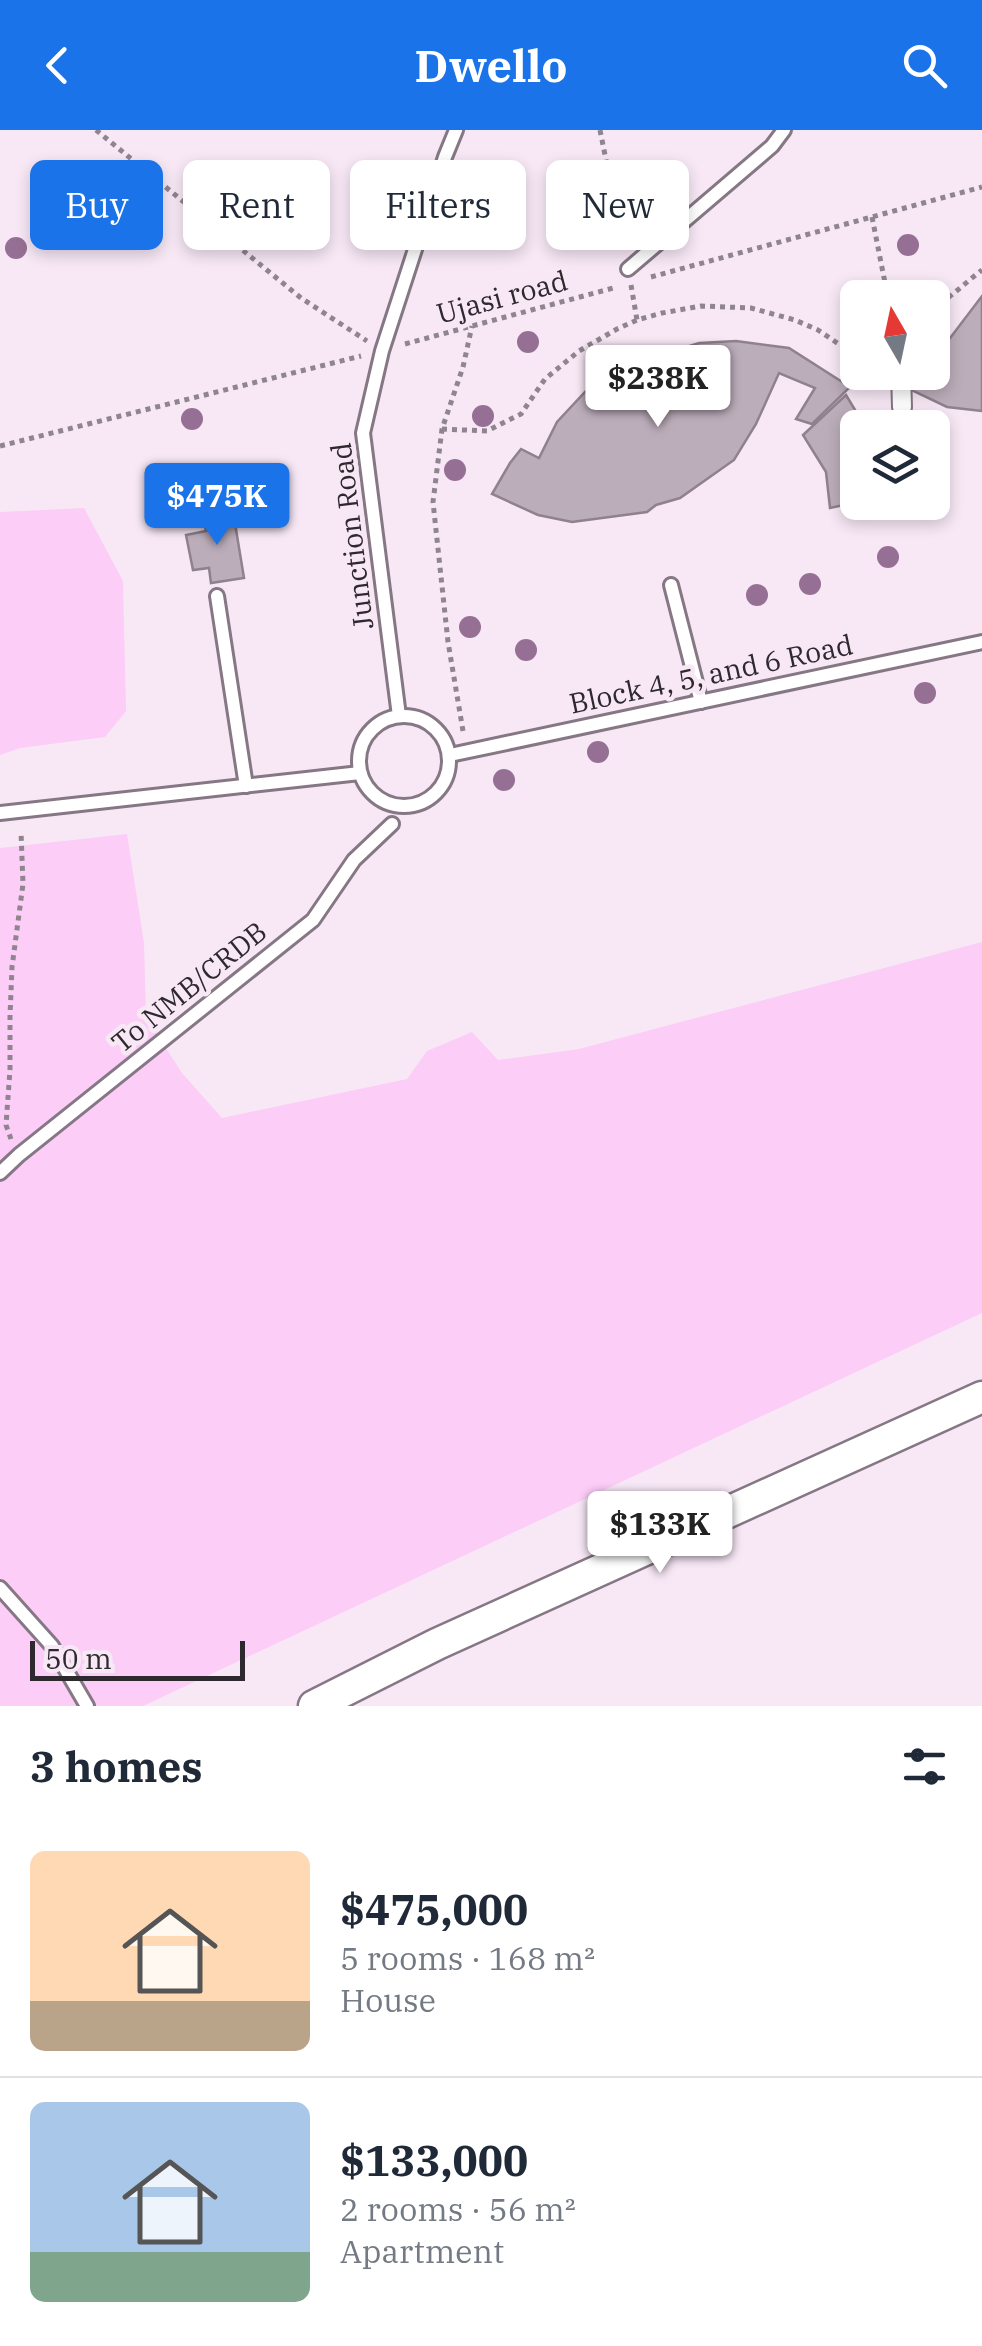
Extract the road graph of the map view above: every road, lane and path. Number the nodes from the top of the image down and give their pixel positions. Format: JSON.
{"nodes":[{"id":1,"x":96,"y":130,"type":"edge"},
{"id":2,"x":600,"y":130,"type":"edge"},
{"id":3,"x":784,"y":130,"type":"edge"},
{"id":4,"x":460,"y":131,"type":"edge"},
{"id":5,"x":982,"y":187,"type":"edge"},
{"id":6,"x":872,"y":217,"type":"junction"},
{"id":7,"x":982,"y":270,"type":"edge"},
{"id":8,"x":630,"y":276,"type":"junction"},
{"id":9,"x":884,"y":280,"type":"edge"},
{"id":10,"x":950,"y":297,"type":"edge"},
{"id":11,"x":637,"y":320,"type":"junction"},
{"id":12,"x":472,"y":326,"type":"junction"},
{"id":13,"x":840,"y":345,"type":"edge"},
{"id":14,"x":382,"y":351,"type":"junction"},
{"id":15,"x":902,"y":390,"type":"edge"},
{"id":16,"x":902,"y":407,"type":"dead end"},
{"id":17,"x":442,"y":429,"type":"junction"},
{"id":18,"x":0,"y":446,"type":"edge"},
{"id":19,"x":670,"y":585,"type":"dead end"},
{"id":20,"x":217,"y":596,"type":"dead end"},
{"id":21,"x":982,"y":642,"type":"edge"},
{"id":22,"x":700,"y":702,"type":"junction"},
{"id":23,"x":399,"y":716,"type":"junction"},
{"id":24,"x":450,"y":755,"type":"junction"},
{"id":25,"x":360,"y":773,"type":"junction"},
{"id":26,"x":246,"y":786,"type":"junction"},
{"id":27,"x":20,"y":811,"type":"junction"},
{"id":28,"x":0,"y":813,"type":"edge"},
{"id":29,"x":392,"y":824,"type":"dead end"},
{"id":30,"x":19,"y":1155,"type":"junction"},
{"id":31,"x":0,"y":1173,"type":"edge"},
{"id":32,"x":982,"y":1397,"type":"edge"},
{"id":33,"x":0,"y":1588,"type":"edge"},
{"id":34,"x":86,"y":1706,"type":"edge"},
{"id":35,"x":314,"y":1706,"type":"edge"}],
"edges":[{"from":1,"to":14,"type":"path"},
{"from":2,"to":8,"type":"path"},
{"from":3,"to":8,"type":"lane"},
{"from":4,"to":14,"type":"lane","name":"Junction Road"},
{"from":5,"to":6,"type":"path","name":"Ujasi road"},
{"from":6,"to":8,"type":"path","name":"Ujasi road"},
{"from":6,"to":9,"type":"path"},
{"from":7,"to":10,"type":"path"},
{"from":8,"to":11,"type":"path"},
{"from":8,"to":12,"type":"path","name":"Ujasi road"},
{"from":11,"to":13,"type":"path"},
{"from":11,"to":17,"type":"path"},
{"from":12,"to":14,"type":"path","name":"Ujasi road"},
{"from":12,"to":17,"type":"path"},
{"from":14,"to":18,"type":"path","name":"Ujasi road"},
{"from":14,"to":23,"type":"lane","name":"Junction Road"},
{"from":15,"to":16,"type":"street"},
{"from":17,"to":24,"type":"path"},
{"from":19,"to":22,"type":"lane"},
{"from":20,"to":26,"type":"lane"},
{"from":21,"to":22,"type":"lane","name":"Block 4, 5, and 6 Road"},
{"from":22,"to":24,"type":"lane","name":"Block 4, 5, and 6 Road"},
{"from":23,"to":24,"type":"lane"},
{"from":23,"to":25,"type":"lane"},
{"from":24,"to":25,"type":"lane"},
{"from":25,"to":26,"type":"lane"},
{"from":26,"to":27,"type":"lane"},
{"from":27,"to":28,"type":"lane"},
{"from":27,"to":30,"type":"path"},
{"from":29,"to":30,"type":"lane","name":"To NMB/CRDB"},
{"from":30,"to":31,"type":"lane","name":"To NMB/CRDB"},
{"from":32,"to":35,"type":"street"},
{"from":33,"to":34,"type":"lane"}]}
